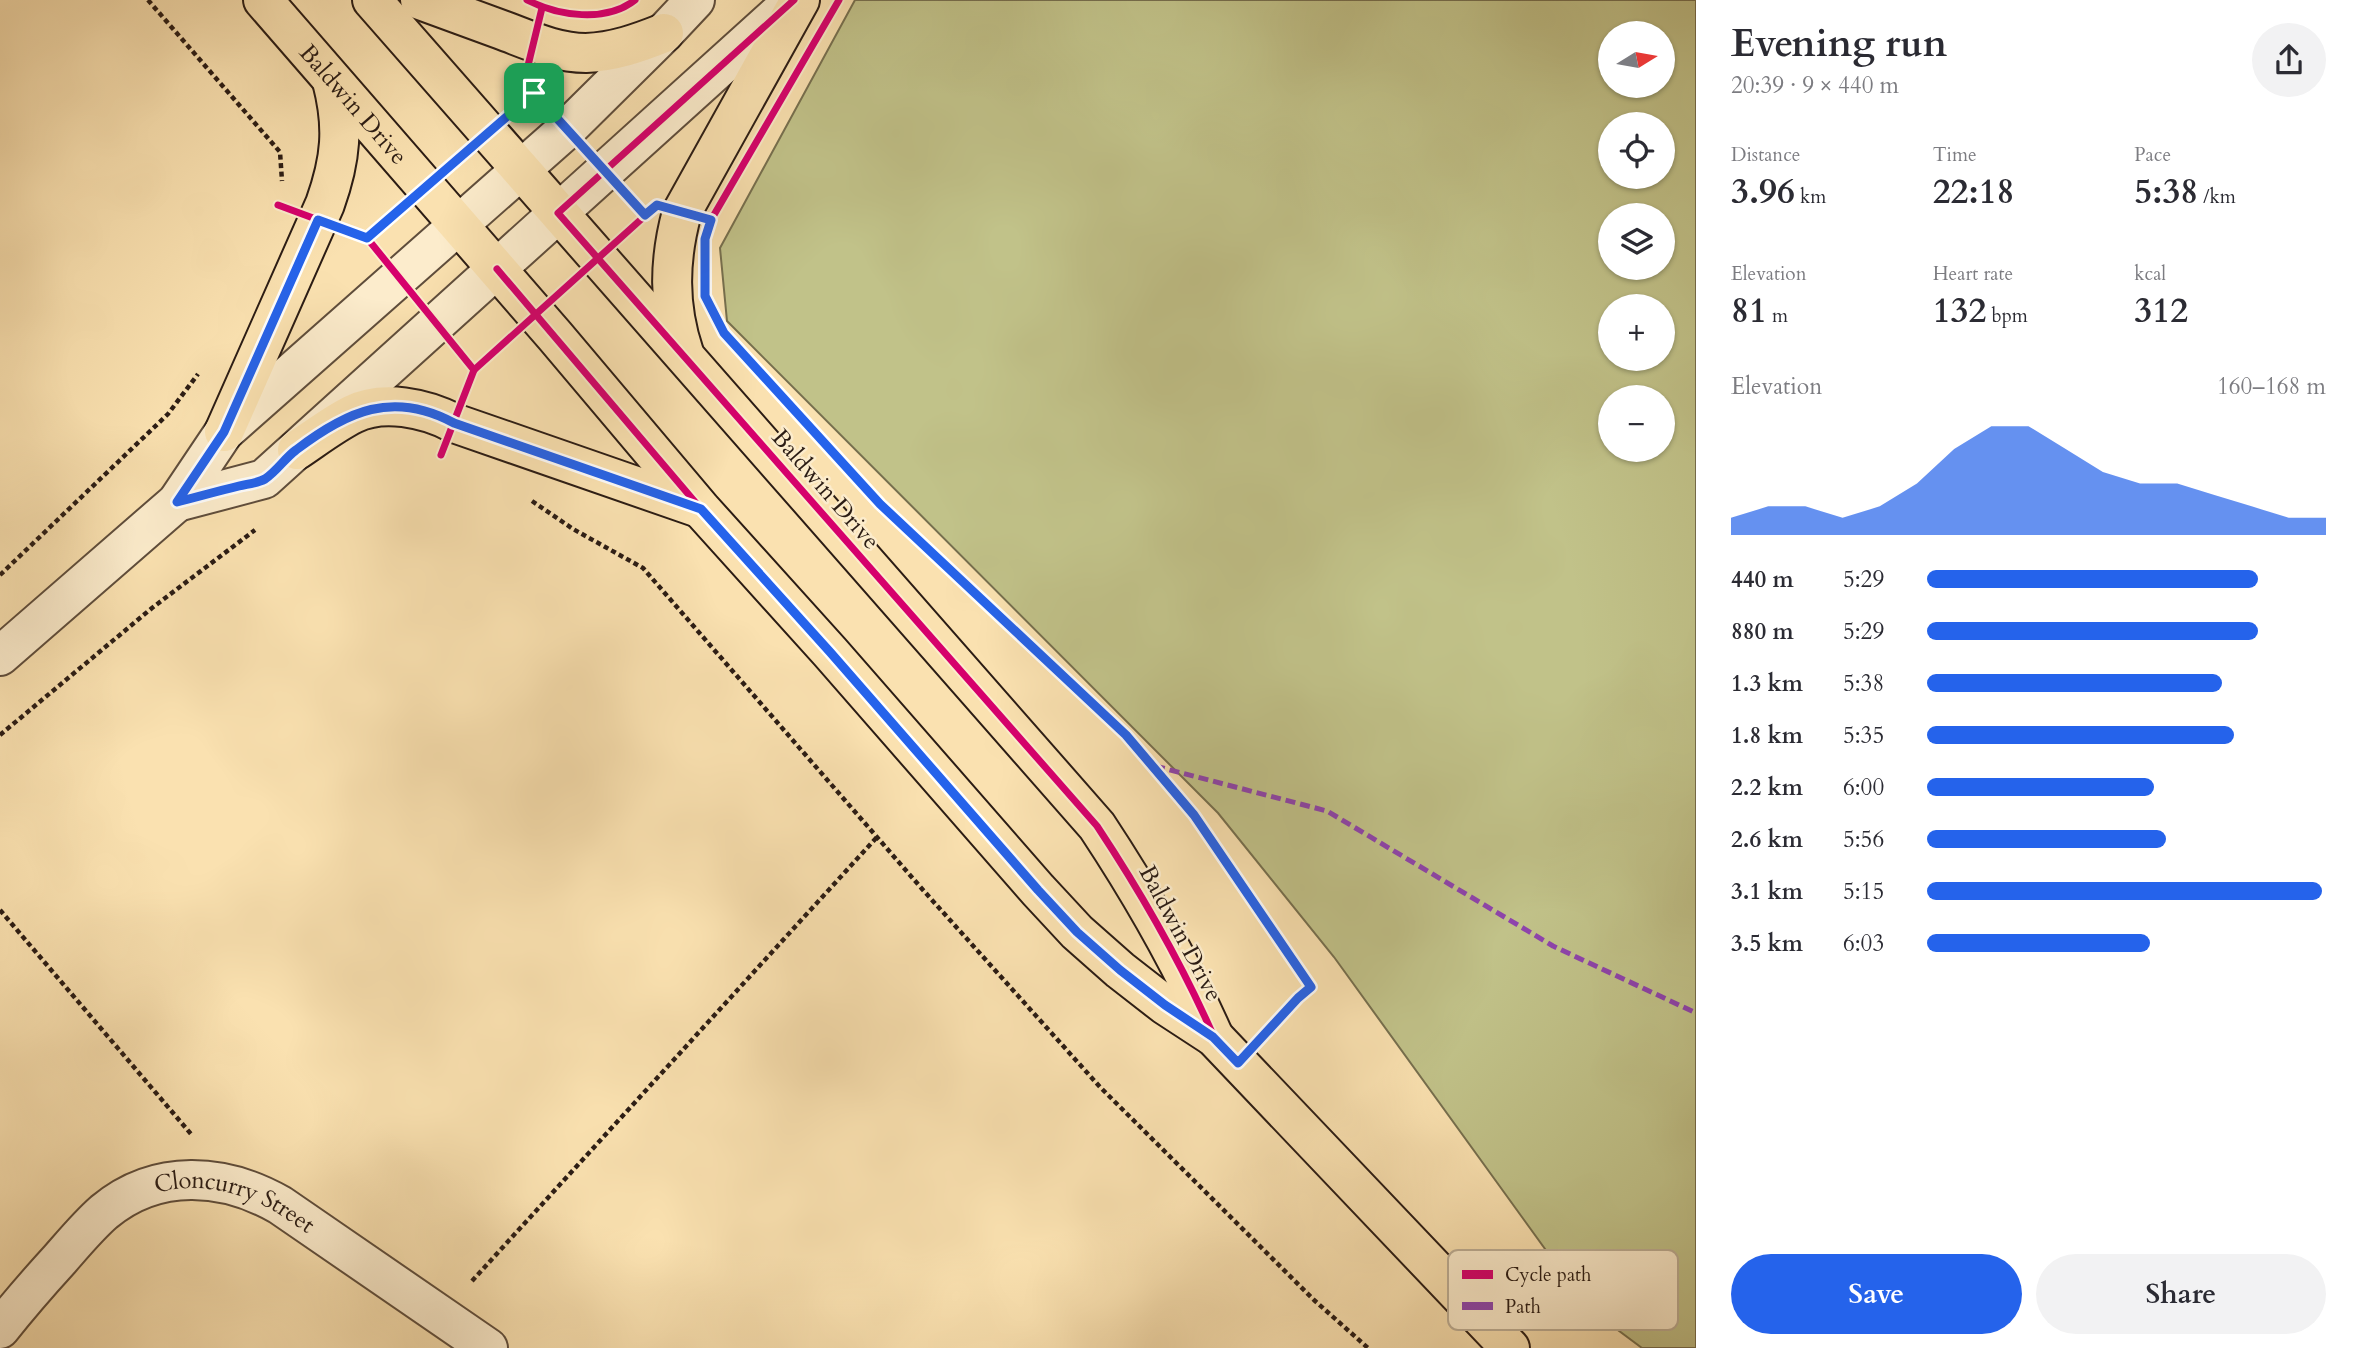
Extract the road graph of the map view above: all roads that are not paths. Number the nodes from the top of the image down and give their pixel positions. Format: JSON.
{"nodes":[{"id":1,"x":263,"y":0,"type":"edge"},
{"id":2,"x":372,"y":0,"type":"edge"},
{"id":3,"x":420,"y":0,"type":"edge"},
{"id":4,"x":695,"y":0,"type":"edge"},
{"id":5,"x":794,"y":0,"type":"edge"},
{"id":6,"x":800,"y":0,"type":"edge"},
{"id":7,"x":664,"y":33,"type":"junction"},
{"id":8,"x":331,"y":78,"type":"junction"},
{"id":9,"x":520,"y":169,"type":"junction"},
{"id":10,"x":558,"y":213,"type":"junction"},
{"id":11,"x":458,"y":224,"type":"junction"},
{"id":12,"x":497,"y":269,"type":"junction"},
{"id":13,"x":686,"y":358,"type":"junction"},
{"id":14,"x":224,"y":432,"type":"junction"},
{"id":15,"x":296,"y":450,"type":"junction"},
{"id":16,"x":177,"y":502,"type":"junction"},
{"id":17,"x":701,"y":509,"type":"junction"},
{"id":18,"x":0,"y":656,"type":"edge"},
{"id":19,"x":1213,"y":1037,"type":"junction"},
{"id":20,"x":1448,"y":1283,"type":"edge"},
{"id":21,"x":0,"y":1329,"type":"edge"},
{"id":22,"x":1493,"y":1330,"type":"edge"},
{"id":23,"x":488,"y":1348,"type":"edge"},
{"id":24,"x":1510,"y":1348,"type":"edge"}],
"edges":[{"from":1,"to":8,"type":"main road","name":"Baldwin Drive"},
{"from":2,"to":9,"type":"main road","name":"Baldwin Drive"},
{"from":3,"to":7,"type":"main road"},
{"from":4,"to":7,"type":"street"},
{"from":5,"to":10,"type":"street"},
{"from":6,"to":13,"type":"main road"},
{"from":7,"to":9,"type":"street"},
{"from":8,"to":11,"type":"main road","name":"Baldwin Drive"},
{"from":8,"to":14,"type":"main road"},
{"from":9,"to":10,"type":"main road","name":"Baldwin Drive"},
{"from":9,"to":11,"type":"street"},
{"from":10,"to":12,"type":"street"},
{"from":10,"to":13,"type":"main road","name":"Baldwin Drive"},
{"from":11,"to":12,"type":"main road","name":"Baldwin Drive"},
{"from":11,"to":14,"type":"street"},
{"from":12,"to":15,"type":"street"},
{"from":12,"to":17,"type":"main road","name":"Baldwin Drive"},
{"from":13,"to":19,"type":"main road","name":"Baldwin Drive"},
{"from":14,"to":16,"type":"street"},
{"from":15,"to":16,"type":"street"},
{"from":15,"to":17,"type":"main road"},
{"from":16,"to":18,"type":"street"},
{"from":17,"to":19,"type":"main road","name":"Baldwin Drive"},
{"from":19,"to":20,"type":"main road","name":"Baldwin Drive"},
{"from":21,"to":23,"type":"street","name":"Cloncurry Street"},
{"from":22,"to":24,"type":"main road","name":"Baldwin Drive"}]}
